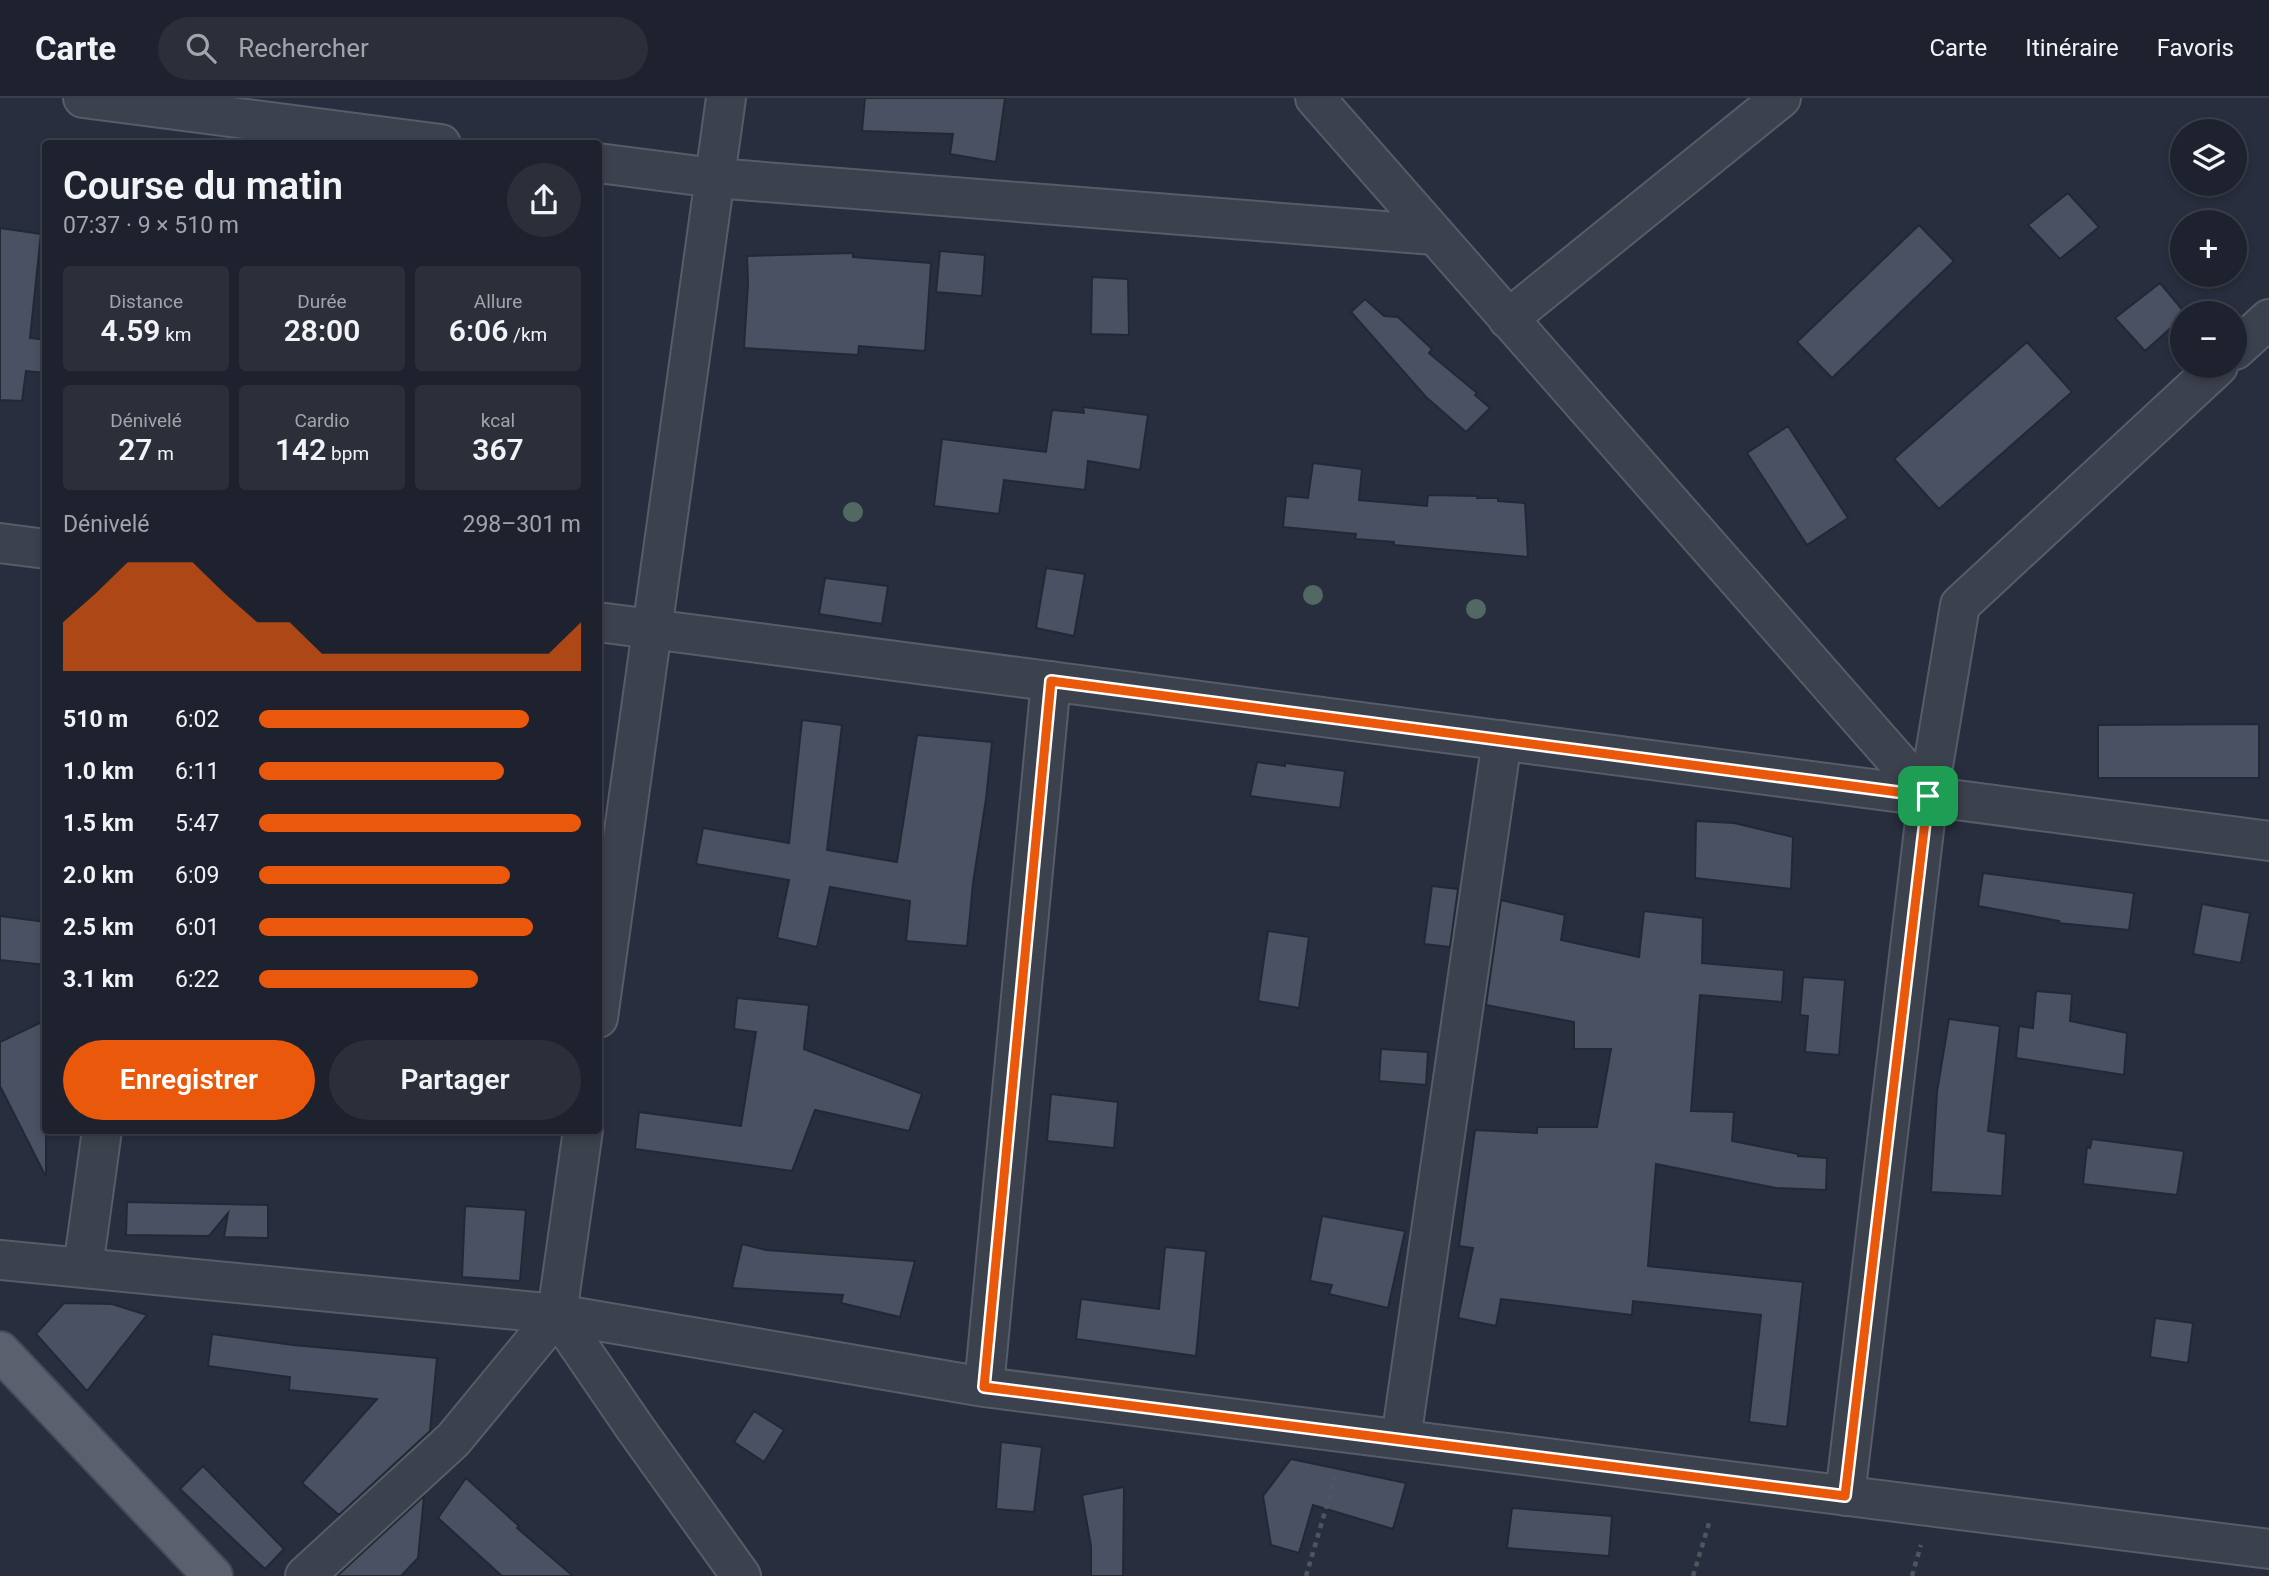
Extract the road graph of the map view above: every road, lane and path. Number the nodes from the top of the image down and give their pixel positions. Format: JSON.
{"nodes":[{"id":1,"x":83,"y":98,"type":"edge"},
{"id":2,"x":726,"y":98,"type":"edge"},
{"id":3,"x":1315,"y":98,"type":"edge"},
{"id":4,"x":1781,"y":98,"type":"edge"},
{"id":5,"x":410,"y":140,"type":"edge"},
{"id":6,"x":602,"y":164,"type":"edge"},
{"id":7,"x":715,"y":178,"type":"junction"},
{"id":8,"x":1434,"y":234,"type":"junction"},
{"id":9,"x":2269,"y":318,"type":"edge"},
{"id":10,"x":1508,"y":319,"type":"junction"},
{"id":11,"x":2247,"y":339,"type":"edge"},
{"id":12,"x":2205,"y":378,"type":"edge"},
{"id":13,"x":0,"y":543,"type":"edge"},
{"id":14,"x":42,"y":548,"type":"edge"},
{"id":15,"x":602,"y":623,"type":"edge"},
{"id":16,"x":652,"y":629,"type":"junction"},
{"id":17,"x":1051,"y":681,"type":"junction"},
{"id":18,"x":1502,"y":740,"type":"junction"},
{"id":19,"x":1928,"y":796,"type":"junction"},
{"id":20,"x":2269,"y":841,"type":"edge"},
{"id":21,"x":602,"y":989,"type":"edge"},
{"id":22,"x":101,"y":1134,"type":"edge"},
{"id":23,"x":582,"y":1134,"type":"edge"},
{"id":24,"x":0,"y":1260,"type":"edge"},
{"id":25,"x":83,"y":1268,"type":"junction"},
{"id":26,"x":557,"y":1314,"type":"junction"},
{"id":27,"x":0,"y":1351,"type":"edge"},
{"id":28,"x":984,"y":1387,"type":"junction"},
{"id":29,"x":1348,"y":1433,"type":"junction"},
{"id":30,"x":1401,"y":1439,"type":"junction"},
{"id":31,"x":1722,"y":1480,"type":"junction"},
{"id":32,"x":1845,"y":1496,"type":"junction"},
{"id":33,"x":2269,"y":1549,"type":"edge"},
{"id":34,"x":213,"y":1576,"type":"edge"},
{"id":35,"x":305,"y":1576,"type":"edge"},
{"id":36,"x":741,"y":1576,"type":"edge"},
{"id":37,"x":1306,"y":1576,"type":"edge"},
{"id":38,"x":1693,"y":1576,"type":"edge"}],
"edges":[{"from":1,"to":5,"type":"street"},
{"from":2,"to":7,"type":"street"},
{"from":3,"to":8,"type":"street"},
{"from":4,"to":10,"type":"street"},
{"from":6,"to":7,"type":"street"},
{"from":7,"to":8,"type":"street"},
{"from":7,"to":16,"type":"street"},
{"from":8,"to":10,"type":"street"},
{"from":9,"to":11,"type":"street"},
{"from":10,"to":19,"type":"street"},
{"from":12,"to":19,"type":"street"},
{"from":13,"to":14,"type":"street"},
{"from":15,"to":16,"type":"street"},
{"from":16,"to":17,"type":"street"},
{"from":16,"to":21,"type":"street"},
{"from":17,"to":18,"type":"street"},
{"from":17,"to":28,"type":"street"},
{"from":18,"to":19,"type":"street"},
{"from":18,"to":30,"type":"street"},
{"from":19,"to":20,"type":"street"},
{"from":19,"to":32,"type":"street"},
{"from":22,"to":25,"type":"street"},
{"from":23,"to":26,"type":"street"},
{"from":24,"to":25,"type":"street"},
{"from":25,"to":26,"type":"street"},
{"from":26,"to":28,"type":"street"},
{"from":26,"to":35,"type":"street"},
{"from":26,"to":36,"type":"street"},
{"from":27,"to":34,"type":"main road"},
{"from":28,"to":29,"type":"street"},
{"from":29,"to":30,"type":"street"},
{"from":29,"to":37,"type":"path"},
{"from":30,"to":31,"type":"street"},
{"from":31,"to":32,"type":"street"},
{"from":31,"to":38,"type":"path"},
{"from":32,"to":33,"type":"street"}]}
